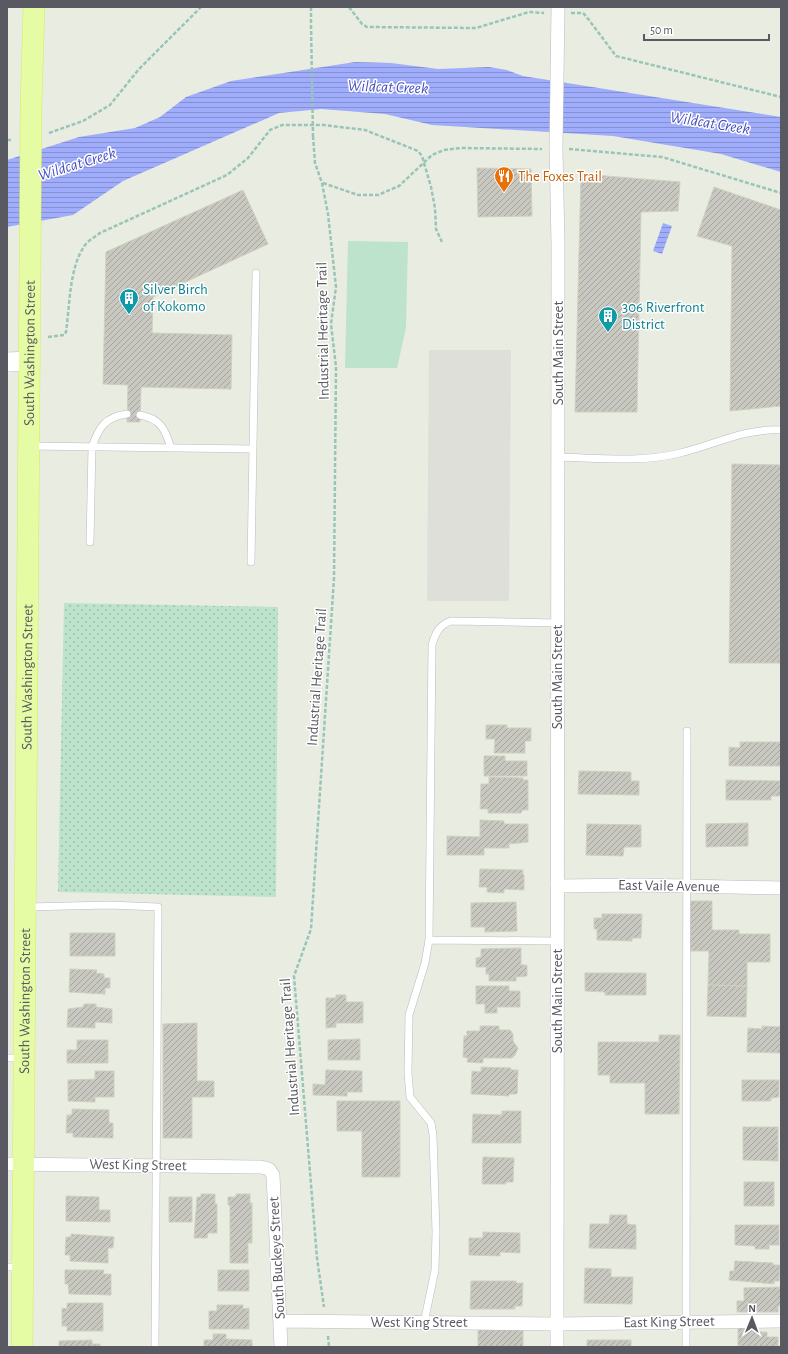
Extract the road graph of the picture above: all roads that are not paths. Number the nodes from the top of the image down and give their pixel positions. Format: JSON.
{"nodes":[{"id":1,"x":34,"y":7,"type":"edge"},
{"id":2,"x":558,"y":11,"type":"edge"},
{"id":3,"x":256,"y":273,"type":"dead end"},
{"id":4,"x":30,"y":361,"type":"junction"},
{"id":5,"x":7,"y":362,"type":"edge"},
{"id":6,"x":127,"y":414,"type":"dead end"},
{"id":7,"x":140,"y":415,"type":"dead end"},
{"id":8,"x":781,"y":430,"type":"edge"},
{"id":9,"x":30,"y":446,"type":"junction"},
{"id":10,"x":92,"y":447,"type":"junction"},
{"id":11,"x":171,"y":448,"type":"junction"},
{"id":12,"x":253,"y":449,"type":"junction"},
{"id":13,"x":558,"y":457,"type":"junction"},
{"id":14,"x":90,"y":542,"type":"dead end"},
{"id":15,"x":251,"y":562,"type":"dead end"},
{"id":16,"x":558,"y":623,"type":"junction"},
{"id":17,"x":687,"y":731,"type":"dead end"},
{"id":18,"x":557,"y":886,"type":"junction"},
{"id":19,"x":685,"y":887,"type":"junction"},
{"id":20,"x":781,"y":888,"type":"edge"},
{"id":21,"x":25,"y":907,"type":"junction"},
{"id":22,"x":429,"y":940,"type":"junction"},
{"id":23,"x":557,"y":941,"type":"junction"},
{"id":24,"x":16,"y":1058,"type":"edge"},
{"id":25,"x":16,"y":1164,"type":"edge"},
{"id":26,"x":157,"y":1166,"type":"junction"},
{"id":27,"x":269,"y":1170,"type":"joint"},
{"id":28,"x":15,"y":1267,"type":"edge"},
{"id":29,"x":781,"y":1321,"type":"edge"},
{"id":30,"x":281,"y":1322,"type":"junction"},
{"id":31,"x":686,"y":1322,"type":"junction"},
{"id":32,"x":424,"y":1323,"type":"junction"},
{"id":33,"x":557,"y":1324,"type":"junction"},
{"id":34,"x":22,"y":1347,"type":"edge"},
{"id":35,"x":155,"y":1347,"type":"edge"},
{"id":36,"x":280,"y":1347,"type":"edge"},
{"id":37,"x":557,"y":1347,"type":"edge"},
{"id":38,"x":686,"y":1347,"type":"edge"}],
"edges":[{"from":1,"to":4,"type":"main road","name":"South Washington Street","bridge":true},
{"from":2,"to":13,"type":"street","name":"South Main Street"},
{"from":3,"to":12,"type":"lane"},
{"from":4,"to":5,"type":"main road"},
{"from":4,"to":9,"type":"main road","name":"South Washington Street"},
{"from":6,"to":10,"type":"lane"},
{"from":7,"to":11,"type":"lane"},
{"from":8,"to":13,"type":"lane"},
{"from":9,"to":10,"type":"lane"},
{"from":9,"to":21,"type":"main road","name":"South Washington Street"},
{"from":10,"to":11,"type":"lane"},
{"from":10,"to":14,"type":"lane"},
{"from":11,"to":12,"type":"lane"},
{"from":12,"to":15,"type":"lane"},
{"from":13,"to":16,"type":"street","name":"South Main Street"},
{"from":16,"to":18,"type":"street","name":"South Main Street"},
{"from":16,"to":22,"type":"lane"},
{"from":17,"to":19,"type":"lane"},
{"from":18,"to":19,"type":"street","name":"East Vaile Avenue"},
{"from":18,"to":23,"type":"street","name":"South Main Street"},
{"from":19,"to":20,"type":"street","name":"East Vaile Avenue"},
{"from":19,"to":31,"type":"lane"},
{"from":21,"to":24,"type":"main road","name":"South Washington Street"},
{"from":21,"to":26,"type":"lane"},
{"from":22,"to":23,"type":"lane"},
{"from":22,"to":32,"type":"lane"},
{"from":23,"to":33,"type":"street","name":"South Main Street"},
{"from":24,"to":25,"type":"main road","name":"South Washington Street"},
{"from":25,"to":26,"type":"street","name":"West King Street"},
{"from":25,"to":28,"type":"main road","name":"South Washington Street"},
{"from":26,"to":27,"type":"street","name":"West King Street"},
{"from":26,"to":35,"type":"lane"},
{"from":27,"to":30,"type":"street","name":"South Buckeye Street"},
{"from":28,"to":34,"type":"main road","name":"South Washington Street"},
{"from":29,"to":31,"type":"street","name":"East King Street"},
{"from":30,"to":32,"type":"street","name":"West King Street"},
{"from":30,"to":36,"type":"street","name":"South Buckeye Street"},
{"from":31,"to":33,"type":"street","name":"East King Street"},
{"from":31,"to":38,"type":"lane"},
{"from":32,"to":33,"type":"street","name":"West King Street"},
{"from":33,"to":37,"type":"street","name":"South Main Street"}]}
